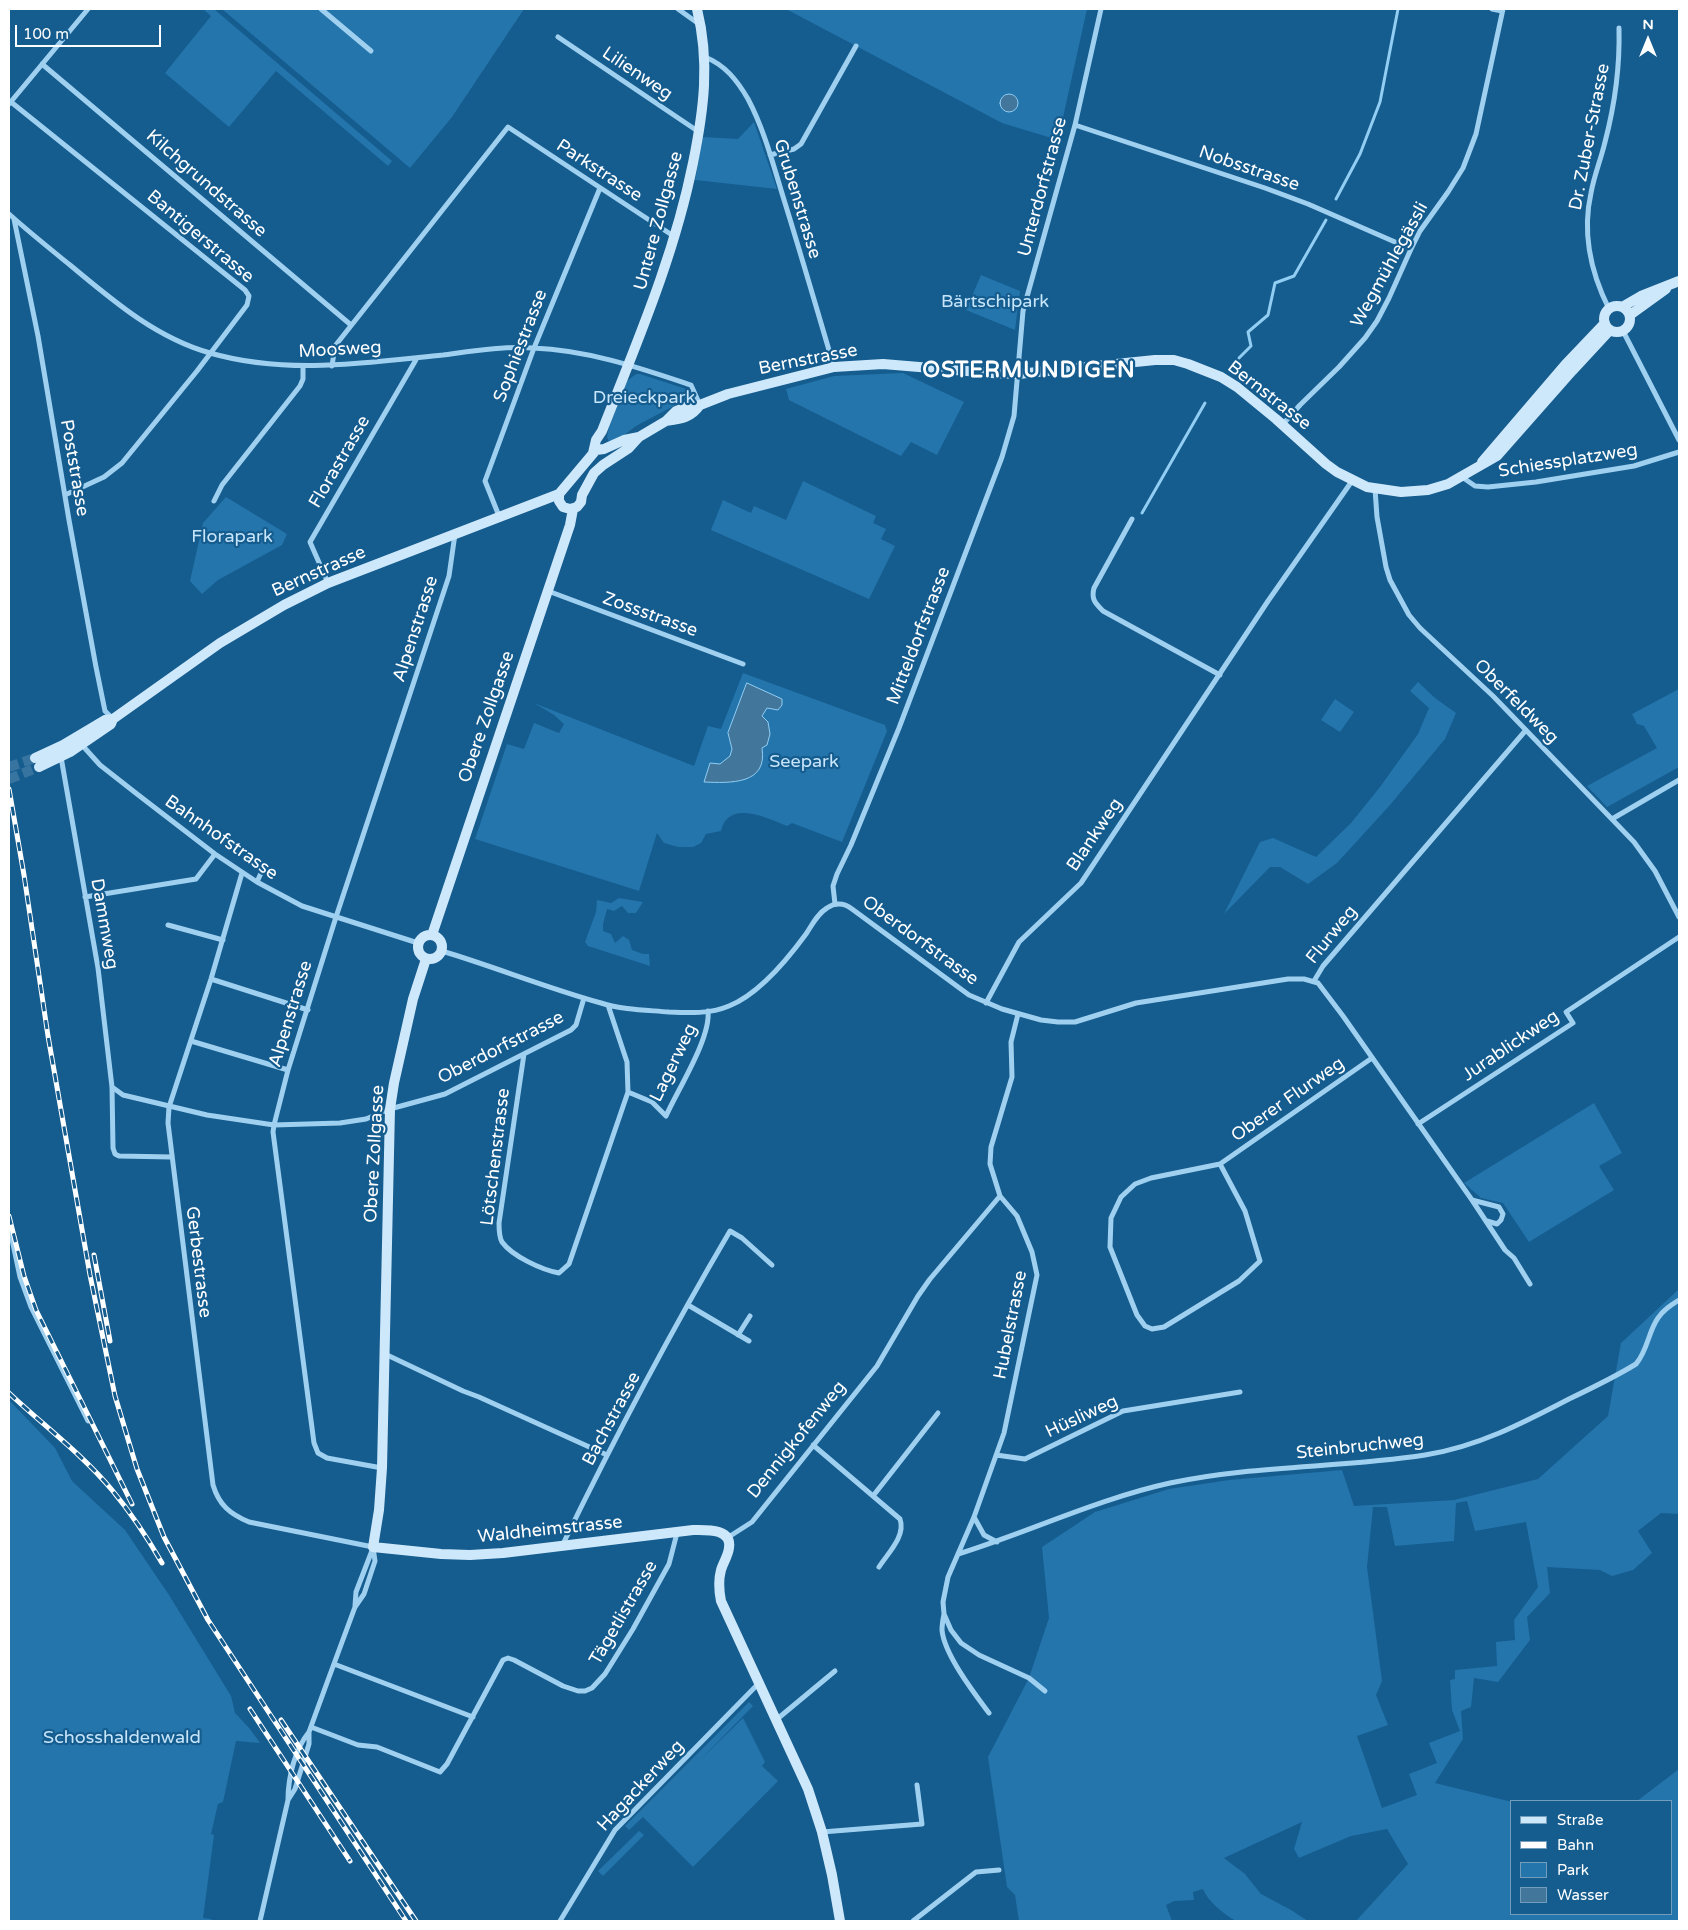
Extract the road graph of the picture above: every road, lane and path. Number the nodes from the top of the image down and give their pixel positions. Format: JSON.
{"nodes":[{"id":1,"x":88,"y":9,"type":"edge"},
{"id":2,"x":321,"y":9,"type":"edge"},
{"id":3,"x":678,"y":9,"type":"edge"},
{"id":4,"x":697,"y":9,"type":"edge"},
{"id":5,"x":1101,"y":9,"type":"edge"},
{"id":6,"x":1492,"y":9,"type":"edge"},
{"id":7,"x":1503,"y":10,"type":"edge"},
{"id":8,"x":701,"y":26,"type":"junction"},
{"id":9,"x":1619,"y":28,"type":"dead end"},
{"id":10,"x":558,"y":37,"type":"dead end"},
{"id":11,"x":856,"y":46,"type":"dead end"},
{"id":12,"x":370,"y":51,"type":"dead end"},
{"id":13,"x":705,"y":57,"type":"junction"},
{"id":14,"x":42,"y":64,"type":"junction"},
{"id":15,"x":10,"y":103,"type":"edge"},
{"id":16,"x":1075,"y":125,"type":"junction"},
{"id":17,"x":700,"y":133,"type":"junction"},
{"id":18,"x":770,"y":155,"type":"junction"},
{"id":19,"x":600,"y":188,"type":"junction"},
{"id":20,"x":9,"y":214,"type":"edge"},
{"id":21,"x":14,"y":219,"type":"junction"},
{"id":22,"x":675,"y":238,"type":"junction"},
{"id":23,"x":1410,"y":248,"type":"junction"},
{"id":24,"x":1676,"y":282,"type":"edge"},
{"id":25,"x":1622,"y":307,"type":"junction"},
{"id":26,"x":1609,"y":309,"type":"junction"},
{"id":27,"x":1630,"y":315,"type":"junction"},
{"id":28,"x":351,"y":325,"type":"junction"},
{"id":29,"x":1607,"y":326,"type":"junction"},
{"id":30,"x":1623,"y":330,"type":"junction"},
{"id":31,"x":534,"y":348,"type":"junction"},
{"id":32,"x":210,"y":353,"type":"junction"},
{"id":33,"x":417,"y":358,"type":"junction"},
{"id":34,"x":628,"y":364,"type":"junction"},
{"id":35,"x":303,"y":366,"type":"junction"},
{"id":36,"x":332,"y":366,"type":"junction"},
{"id":37,"x":834,"y":368,"type":"junction"},
{"id":38,"x":1018,"y":374,"type":"junction"},
{"id":39,"x":700,"y":404,"type":"junction"},
{"id":40,"x":1283,"y":424,"type":"junction"},
{"id":41,"x":602,"y":433,"type":"junction"},
{"id":42,"x":639,"y":437,"type":"junction"},
{"id":43,"x":1679,"y":440,"type":"edge"},
{"id":44,"x":604,"y":450,"type":"junction"},
{"id":45,"x":1679,"y":452,"type":"edge"},
{"id":46,"x":593,"y":453,"type":"junction"},
{"id":47,"x":603,"y":465,"type":"junction"},
{"id":48,"x":1462,"y":477,"type":"junction"},
{"id":49,"x":1352,"y":481,"type":"junction"},
{"id":50,"x":1375,"y":489,"type":"junction"},
{"id":51,"x":562,"y":490,"type":"junction"},
{"id":52,"x":65,"y":495,"type":"junction"},
{"id":53,"x":582,"y":495,"type":"junction"},
{"id":54,"x":214,"y":501,"type":"dead end"},
{"id":55,"x":573,"y":509,"type":"junction"},
{"id":56,"x":499,"y":516,"type":"junction"},
{"id":57,"x":1132,"y":519,"type":"dead end"},
{"id":58,"x":455,"y":534,"type":"junction"},
{"id":59,"x":328,"y":583,"type":"junction"},
{"id":60,"x":548,"y":591,"type":"junction"},
{"id":61,"x":743,"y":664,"type":"dead end"},
{"id":62,"x":1220,"y":675,"type":"junction"},
{"id":63,"x":112,"y":720,"type":"junction"},
{"id":64,"x":1526,"y":730,"type":"junction"},
{"id":65,"x":78,"y":742,"type":"junction"},
{"id":66,"x":61,"y":757,"type":"junction"},
{"id":67,"x":1679,"y":780,"type":"edge"},
{"id":68,"x":1612,"y":819,"type":"junction"},
{"id":69,"x":216,"y":854,"type":"junction"},
{"id":70,"x":265,"y":864,"type":"dead end"},
{"id":71,"x":242,"y":873,"type":"junction"},
{"id":72,"x":257,"y":882,"type":"junction"},
{"id":73,"x":85,"y":897,"type":"junction"},
{"id":74,"x":835,"y":904,"type":"junction"},
{"id":75,"x":336,"y":917,"type":"junction"},
{"id":76,"x":1679,"y":917,"type":"edge"},
{"id":77,"x":168,"y":925,"type":"dead end"},
{"id":78,"x":432,"y":935,"type":"junction"},
{"id":79,"x":1679,"y":937,"type":"edge"},
{"id":80,"x":223,"y":940,"type":"junction"},
{"id":81,"x":418,"y":943,"type":"junction"},
{"id":82,"x":442,"y":951,"type":"junction"},
{"id":83,"x":426,"y":959,"type":"junction"},
{"id":84,"x":211,"y":979,"type":"junction"},
{"id":85,"x":1314,"y":981,"type":"junction"},
{"id":86,"x":584,"y":998,"type":"junction"},
{"id":87,"x":986,"y":1003,"type":"junction"},
{"id":88,"x":608,"y":1005,"type":"junction"},
{"id":89,"x":308,"y":1010,"type":"junction"},
{"id":90,"x":708,"y":1011,"type":"junction"},
{"id":91,"x":1018,"y":1014,"type":"junction"},
{"id":92,"x":191,"y":1041,"type":"junction"},
{"id":93,"x":524,"y":1054,"type":"junction"},
{"id":94,"x":1372,"y":1058,"type":"junction"},
{"id":95,"x":288,"y":1070,"type":"junction"},
{"id":96,"x":112,"y":1087,"type":"junction"},
{"id":97,"x":628,"y":1092,"type":"junction"},
{"id":98,"x":169,"y":1107,"type":"junction"},
{"id":99,"x":390,"y":1109,"type":"junction"},
{"id":100,"x":1418,"y":1124,"type":"junction"},
{"id":101,"x":274,"y":1125,"type":"junction"},
{"id":102,"x":171,"y":1157,"type":"junction"},
{"id":103,"x":1220,"y":1164,"type":"junction"},
{"id":104,"x":1000,"y":1196,"type":"junction"},
{"id":105,"x":1472,"y":1200,"type":"junction"},
{"id":106,"x":1487,"y":1221,"type":"junction"},
{"id":107,"x":9,"y":1226,"type":"edge"},
{"id":108,"x":772,"y":1265,"type":"dead end"},
{"id":109,"x":1530,"y":1284,"type":"dead end"},
{"id":110,"x":1679,"y":1300,"type":"edge"},
{"id":111,"x":688,"y":1305,"type":"junction"},
{"id":112,"x":750,"y":1316,"type":"dead end"},
{"id":113,"x":738,"y":1335,"type":"junction"},
{"id":114,"x":749,"y":1341,"type":"dead end"},
{"id":115,"x":384,"y":1354,"type":"junction"},
{"id":116,"x":1240,"y":1392,"type":"dead end"},
{"id":117,"x":938,"y":1413,"type":"dead end"},
{"id":118,"x":88,"y":1421,"type":"dead end"},
{"id":119,"x":813,"y":1445,"type":"junction"},
{"id":120,"x":607,"y":1455,"type":"junction"},
{"id":121,"x":996,"y":1456,"type":"junction"},
{"id":122,"x":382,"y":1468,"type":"junction"},
{"id":123,"x":873,"y":1496,"type":"junction"},
{"id":124,"x":974,"y":1517,"type":"junction"},
{"id":125,"x":678,"y":1532,"type":"junction"},
{"id":126,"x":727,"y":1538,"type":"junction"},
{"id":127,"x":998,"y":1542,"type":"junction"},
{"id":128,"x":562,"y":1546,"type":"junction"},
{"id":129,"x":373,"y":1547,"type":"junction"},
{"id":130,"x":958,"y":1554,"type":"junction"},
{"id":131,"x":879,"y":1567,"type":"dead end"},
{"id":132,"x":944,"y":1614,"type":"junction"},
{"id":133,"x":334,"y":1664,"type":"junction"},
{"id":134,"x":835,"y":1671,"type":"dead end"},
{"id":135,"x":759,"y":1683,"type":"junction"},
{"id":136,"x":1045,"y":1690,"type":"dead end"},
{"id":137,"x":988,"y":1713,"type":"dead end"},
{"id":138,"x":472,"y":1717,"type":"junction"},
{"id":139,"x":776,"y":1720,"type":"junction"},
{"id":140,"x":310,"y":1730,"type":"junction"},
{"id":141,"x":917,"y":1785,"type":"dead end"},
{"id":142,"x":822,"y":1832,"type":"junction"},
{"id":143,"x":999,"y":1870,"type":"dead end"},
{"id":144,"x":260,"y":1921,"type":"edge"},
{"id":145,"x":560,"y":1921,"type":"edge"},
{"id":146,"x":840,"y":1921,"type":"edge"},
{"id":147,"x":913,"y":1921,"type":"edge"}],
"edges":[{"from":1,"to":14,"type":"street"},
{"from":2,"to":12,"type":"street"},
{"from":3,"to":8,"type":"street"},
{"from":4,"to":8,"type":"street","name":"Untere Zollgasse"},
{"from":5,"to":16,"type":"street","name":"Unterdorfstrasse"},
{"from":6,"to":7,"type":"street"},
{"from":7,"to":23,"type":"street","name":"Wegmühlegässli"},
{"from":8,"to":13,"type":"street","name":"Untere Zollgasse"},
{"from":9,"to":26,"type":"street","name":"Dr. Zuber-Strasse"},
{"from":10,"to":17,"type":"street","name":"Lilienweg"},
{"from":11,"to":18,"type":"street"},
{"from":13,"to":17,"type":"street","name":"Untere Zollgasse"},
{"from":13,"to":18,"type":"street","name":"Grubenstrasse"},
{"from":14,"to":15,"type":"street"},
{"from":14,"to":28,"type":"street","name":"Kilchgrundstrasse"},
{"from":15,"to":32,"type":"street","name":"Bantigerstrasse"},
{"from":16,"to":23,"type":"street","name":"Nobsstrasse"},
{"from":16,"to":38,"type":"street","name":"Unterdorfstrasse"},
{"from":17,"to":22,"type":"street","name":"Untere Zollgasse"},
{"from":18,"to":37,"type":"street","name":"Grubenstrasse"},
{"from":19,"to":22,"type":"street","name":"Parkstrasse"},
{"from":19,"to":28,"type":"street","name":"Parkstrasse"},
{"from":19,"to":31,"type":"street","name":"Sophiestrasse"},
{"from":20,"to":21,"type":"street","name":"Moosweg"},
{"from":21,"to":32,"type":"street","name":"Moosweg"},
{"from":21,"to":52,"type":"street","name":"Poststrasse"},
{"from":22,"to":34,"type":"street","name":"Untere Zollgasse"},
{"from":23,"to":40,"type":"street","name":"Wegmühlegässli"},
{"from":24,"to":25,"type":"street"},
{"from":24,"to":27,"type":"street"},
{"from":25,"to":26,"type":"street"},
{"from":25,"to":27,"type":"street"},
{"from":26,"to":29,"type":"street"},
{"from":27,"to":30,"type":"street"},
{"from":28,"to":36,"type":"street"},
{"from":29,"to":30,"type":"street"},
{"from":29,"to":48,"type":"street","name":"Bernstrasse"},
{"from":30,"to":43,"type":"street"},
{"from":31,"to":33,"type":"street","name":"Moosweg"},
{"from":31,"to":34,"type":"street","name":"Moosweg"},
{"from":31,"to":56,"type":"street","name":"Sophiestrasse"},
{"from":32,"to":35,"type":"street","name":"Moosweg"},
{"from":32,"to":52,"type":"street","name":"Bantigerstrasse"},
{"from":33,"to":36,"type":"street","name":"Moosweg"},
{"from":33,"to":59,"type":"street","name":"Florastrasse"},
{"from":34,"to":39,"type":"street","name":"Moosweg"},
{"from":34,"to":41,"type":"street","name":"Untere Zollgasse"},
{"from":35,"to":36,"type":"street","name":"Moosweg"},
{"from":35,"to":54,"type":"street"},
{"from":37,"to":38,"type":"street","name":"Bernstrasse"},
{"from":37,"to":39,"type":"street","name":"Bernstrasse"},
{"from":38,"to":40,"type":"street","name":"Bernstrasse"},
{"from":38,"to":74,"type":"street","name":"Mitteldorfstrasse"},
{"from":39,"to":42,"type":"street","name":"Bernstrasse"},
{"from":40,"to":49,"type":"street","name":"Bernstrasse"},
{"from":41,"to":44,"type":"street","name":"Untere Zollgasse"},
{"from":41,"to":46,"type":"street","name":"Untere Zollgasse"},
{"from":42,"to":44,"type":"street","name":"Bernstrasse"},
{"from":42,"to":47,"type":"street","name":"Bernstrasse"},
{"from":44,"to":46,"type":"street","name":"Bernstrasse"},
{"from":44,"to":47,"type":"street"},
{"from":45,"to":48,"type":"street","name":"Schiessplatzweg"},
{"from":46,"to":51,"type":"street","name":"Bernstrasse"},
{"from":47,"to":53,"type":"street","name":"Bernstrasse"},
{"from":48,"to":50,"type":"street","name":"Bernstrasse"},
{"from":49,"to":50,"type":"street","name":"Bernstrasse"},
{"from":49,"to":62,"type":"street","name":"Blankweg"},
{"from":50,"to":64,"type":"street","name":"Oberfeldweg"},
{"from":51,"to":53,"type":"street"},
{"from":51,"to":55,"type":"street"},
{"from":51,"to":56,"type":"street","name":"Bernstrasse"},
{"from":52,"to":63,"type":"street","name":"Poststrasse"},
{"from":53,"to":55,"type":"street","name":"Bernstrasse"},
{"from":55,"to":60,"type":"street","name":"Obere Zollgasse"},
{"from":56,"to":58,"type":"street","name":"Bernstrasse"},
{"from":57,"to":62,"type":"street"},
{"from":58,"to":59,"type":"street","name":"Bernstrasse"},
{"from":58,"to":75,"type":"street","name":"Alpenstrasse"},
{"from":59,"to":63,"type":"street","name":"Bernstrasse"},
{"from":60,"to":61,"type":"street","name":"Zossstrasse"},
{"from":60,"to":78,"type":"street","name":"Obere Zollgasse"},
{"from":62,"to":87,"type":"street","name":"Blankweg"},
{"from":63,"to":65,"type":"street","name":"Bernstrasse"},
{"from":64,"to":68,"type":"street","name":"Oberfeldweg"},
{"from":64,"to":85,"type":"street","name":"Flurweg"},
{"from":65,"to":66,"type":"street","name":"Bernstrasse"},
{"from":65,"to":66,"type":"street","name":"Bernstrasse"},
{"from":65,"to":69,"type":"street","name":"Bahnhofstrasse"},
{"from":66,"to":73,"type":"street","name":"Dammweg"},
{"from":67,"to":68,"type":"street"},
{"from":68,"to":76,"type":"street","name":"Oberfeldweg"},
{"from":69,"to":71,"type":"street","name":"Bahnhofstrasse"},
{"from":69,"to":73,"type":"street"},
{"from":70,"to":72,"type":"street"},
{"from":71,"to":72,"type":"street","name":"Bahnhofstrasse"},
{"from":71,"to":80,"type":"street","name":"Gerbestrasse"},
{"from":72,"to":75,"type":"street","name":"Bahnhofstrasse"},
{"from":73,"to":96,"type":"street","name":"Dammweg"},
{"from":74,"to":87,"type":"street","name":"Oberdorfstrasse"},
{"from":74,"to":90,"type":"street","name":"Oberdorfstrasse"},
{"from":75,"to":81,"type":"street","name":"Bahnhofstrasse"},
{"from":75,"to":89,"type":"street","name":"Alpenstrasse"},
{"from":77,"to":80,"type":"street"},
{"from":78,"to":81,"type":"street"},
{"from":78,"to":82,"type":"street"},
{"from":79,"to":100,"type":"street","name":"Jurablickweg"},
{"from":80,"to":84,"type":"street","name":"Gerbestrasse"},
{"from":81,"to":83,"type":"street"},
{"from":82,"to":83,"type":"street"},
{"from":82,"to":86,"type":"street"},
{"from":83,"to":99,"type":"street","name":"Obere Zollgasse"},
{"from":84,"to":89,"type":"street"},
{"from":84,"to":92,"type":"street","name":"Gerbestrasse"},
{"from":85,"to":91,"type":"street","name":"Flurweg"},
{"from":85,"to":94,"type":"street"},
{"from":86,"to":88,"type":"street","name":"Oberdorfstrasse"},
{"from":86,"to":93,"type":"street","name":"Oberdorfstrasse"},
{"from":87,"to":91,"type":"street","name":"Oberdorfstrasse"},
{"from":88,"to":90,"type":"street","name":"Oberdorfstrasse"},
{"from":88,"to":97,"type":"street","name":"Lagerweg"},
{"from":89,"to":95,"type":"street","name":"Alpenstrasse"},
{"from":90,"to":97,"type":"street","name":"Lagerweg"},
{"from":91,"to":104,"type":"street","name":"Hubelstrasse"},
{"from":92,"to":95,"type":"street"},
{"from":92,"to":98,"type":"street","name":"Gerbestrasse"},
{"from":93,"to":97,"type":"street","name":"Lötschenstrasse"},
{"from":93,"to":99,"type":"street","name":"Oberdorfstrasse"},
{"from":94,"to":100,"type":"street"},
{"from":94,"to":103,"type":"street","name":"Oberer Flurweg"},
{"from":95,"to":101,"type":"street","name":"Alpenstrasse"},
{"from":96,"to":98,"type":"street","name":"Oberdorfstrasse"},
{"from":96,"to":102,"type":"street","name":"Dammweg"},
{"from":98,"to":101,"type":"street","name":"Oberdorfstrasse"},
{"from":98,"to":102,"type":"street","name":"Gerbestrasse"},
{"from":99,"to":101,"type":"street","name":"Oberdorfstrasse"},
{"from":99,"to":115,"type":"street","name":"Obere Zollgasse"},
{"from":100,"to":105,"type":"street"},
{"from":101,"to":122,"type":"street","name":"Alpenstrasse"},
{"from":102,"to":129,"type":"street","name":"Gerbestrasse"},
{"from":103,"to":103,"type":"street","name":"Oberer Flurweg"},
{"from":104,"to":119,"type":"street","name":"Dennigkofenweg"},
{"from":104,"to":121,"type":"street","name":"Hubelstrasse"},
{"from":105,"to":106,"type":"street"},
{"from":105,"to":106,"type":"street"},
{"from":106,"to":109,"type":"street"},
{"from":107,"to":118,"type":"street"},
{"from":108,"to":111,"type":"street","name":"Bachstrasse"},
{"from":110,"to":127,"type":"street","name":"Steinbruchweg"},
{"from":111,"to":113,"type":"street"},
{"from":111,"to":120,"type":"street","name":"Bachstrasse"},
{"from":112,"to":113,"type":"street"},
{"from":113,"to":114,"type":"street"},
{"from":115,"to":120,"type":"street"},
{"from":115,"to":122,"type":"street","name":"Obere Zollgasse"},
{"from":116,"to":121,"type":"street","name":"Hüsliweg"},
{"from":117,"to":123,"type":"street"},
{"from":119,"to":123,"type":"street"},
{"from":119,"to":126,"type":"street","name":"Dennigkofenweg"},
{"from":120,"to":128,"type":"street","name":"Bachstrasse"},
{"from":121,"to":124,"type":"street","name":"Hubelstrasse"},
{"from":122,"to":129,"type":"street","name":"Obere Zollgasse"},
{"from":123,"to":131,"type":"street"},
{"from":124,"to":127,"type":"street"},
{"from":124,"to":130,"type":"street","name":"Hubelstrasse"},
{"from":125,"to":126,"type":"street","name":"Waldheimstrasse"},
{"from":125,"to":128,"type":"street","name":"Waldheimstrasse"},
{"from":125,"to":138,"type":"street","name":"Tägetlistrasse"},
{"from":126,"to":135,"type":"street"},
{"from":127,"to":130,"type":"street","name":"Steinbruchweg"},
{"from":128,"to":129,"type":"street","name":"Waldheimstrasse"},
{"from":129,"to":133,"type":"street","name":"Obere Zollgasse"},
{"from":130,"to":132,"type":"street","name":"Hubelstrasse"},
{"from":132,"to":136,"type":"street","name":"Hubelstrasse"},
{"from":132,"to":137,"type":"street","name":"Hubelstrasse"},
{"from":133,"to":138,"type":"street"},
{"from":133,"to":140,"type":"street","name":"Obere Zollgasse"},
{"from":134,"to":139,"type":"street"},
{"from":135,"to":139,"type":"street"},
{"from":135,"to":145,"type":"street","name":"Hagackerweg"},
{"from":138,"to":140,"type":"street","name":"Tägetlistrasse"},
{"from":139,"to":142,"type":"street"},
{"from":140,"to":144,"type":"street","name":"Obere Zollgasse"},
{"from":141,"to":142,"type":"street"},
{"from":142,"to":146,"type":"street"},
{"from":143,"to":147,"type":"street"}]}
